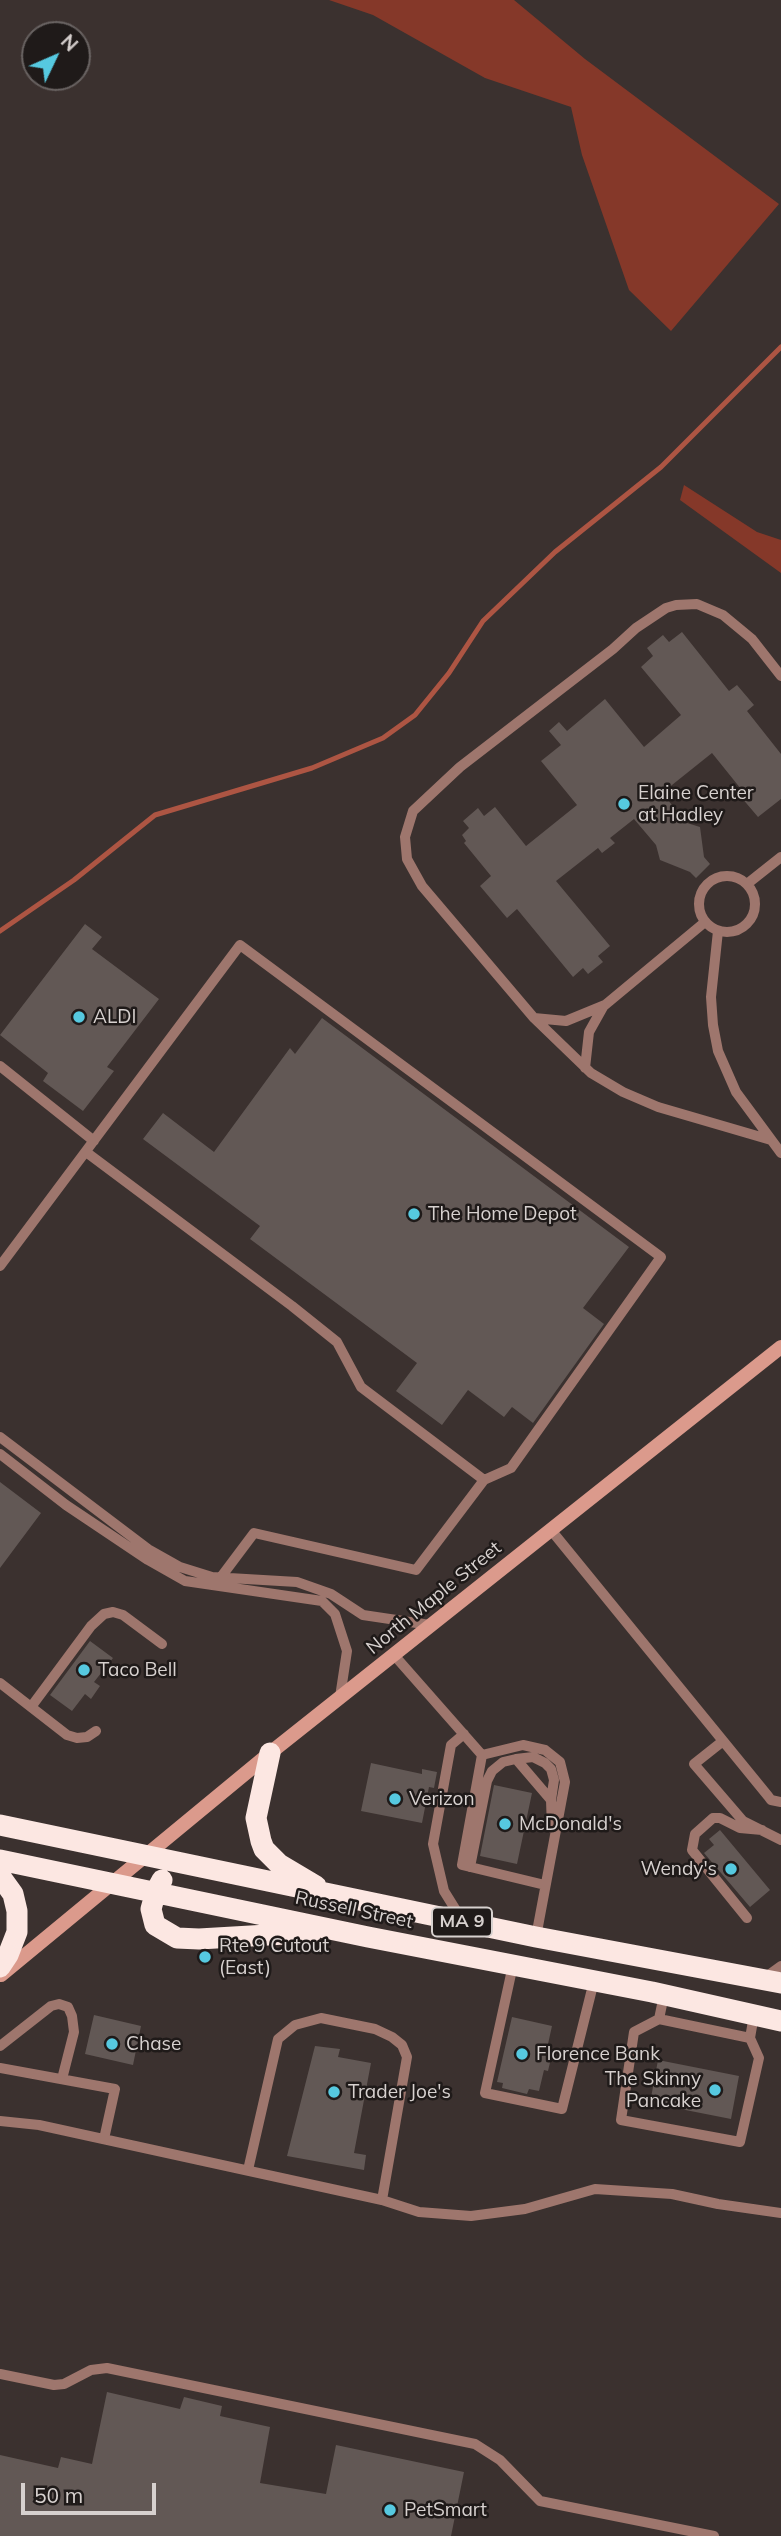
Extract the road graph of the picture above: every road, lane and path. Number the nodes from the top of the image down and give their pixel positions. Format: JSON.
{"nodes":[{"id":1,"x":781,"y":676,"type":"edge"},
{"id":2,"x":781,"y":857,"type":"edge"},
{"id":3,"x":747,"y":884,"type":"junction"},
{"id":4,"x":705,"y":922,"type":"junction"},
{"id":5,"x":718,"y":931,"type":"junction"},
{"id":6,"x":605,"y":1005,"type":"junction"},
{"id":7,"x":534,"y":1018,"type":"junction"},
{"id":8,"x":0,"y":1066,"type":"edge"},
{"id":9,"x":585,"y":1068,"type":"junction"},
{"id":10,"x":771,"y":1140,"type":"junction"},
{"id":11,"x":94,"y":1141,"type":"junction"},
{"id":12,"x":86,"y":1152,"type":"junction"},
{"id":13,"x":781,"y":1153,"type":"edge"},
{"id":14,"x":0,"y":1266,"type":"edge"},
{"id":15,"x":781,"y":1348,"type":"edge"},
{"id":16,"x":0,"y":1437,"type":"edge"},
{"id":17,"x":0,"y":1454,"type":"edge"},
{"id":18,"x":484,"y":1480,"type":"junction"},
{"id":19,"x":551,"y":1530,"type":"junction"},
{"id":20,"x":221,"y":1577,"type":"junction"},
{"id":21,"x":430,"y":1625,"type":"junction"},
{"id":22,"x":162,"y":1644,"type":"dead end"},
{"id":23,"x":394,"y":1655,"type":"junction"},
{"id":24,"x":0,"y":1683,"type":"edge"},
{"id":25,"x":340,"y":1697,"type":"junction"},
{"id":26,"x":31,"y":1707,"type":"junction"},
{"id":27,"x":96,"y":1731,"type":"dead end"},
{"id":28,"x":464,"y":1734,"type":"junction"},
{"id":29,"x":723,"y":1741,"type":"junction"},
{"id":30,"x":270,"y":1753,"type":"junction"},
{"id":31,"x":482,"y":1755,"type":"junction"},
{"id":32,"x":516,"y":1759,"type":"junction"},
{"id":33,"x":551,"y":1800,"type":"junction"},
{"id":34,"x":781,"y":1802,"type":"edge"},
{"id":35,"x":0,"y":1825,"type":"edge"},
{"id":36,"x":762,"y":1830,"type":"junction"},
{"id":37,"x":781,"y":1839,"type":"edge"},
{"id":38,"x":553,"y":1845,"type":"junction"},
{"id":39,"x":144,"y":1857,"type":"junction"},
{"id":40,"x":0,"y":1860,"type":"edge"},
{"id":41,"x":178,"y":1864,"type":"junction"},
{"id":42,"x":470,"y":1867,"type":"junction"},
{"id":43,"x":0,"y":1876,"type":"edge"},
{"id":44,"x":114,"y":1882,"type":"junction"},
{"id":45,"x":545,"y":1885,"type":"junction"},
{"id":46,"x":156,"y":1891,"type":"junction"},
{"id":47,"x":333,"y":1896,"type":"junction"},
{"id":48,"x":747,"y":1918,"type":"dead end"},
{"id":49,"x":464,"y":1923,"type":"junction"},
{"id":50,"x":368,"y":1937,"type":"junction"},
{"id":51,"x":536,"y":1937,"type":"junction"},
{"id":52,"x":513,"y":1965,"type":"junction"},
{"id":53,"x":781,"y":1966,"type":"edge"},
{"id":54,"x":0,"y":1967,"type":"edge"},
{"id":55,"x":0,"y":1976,"type":"edge"},
{"id":56,"x":594,"y":1981,"type":"junction"},
{"id":57,"x":772,"y":1981,"type":"edge"},
{"id":58,"x":664,"y":1995,"type":"junction"},
{"id":59,"x":754,"y":2015,"type":"junction"},
{"id":60,"x":659,"y":2019,"type":"junction"},
{"id":61,"x":781,"y":2021,"type":"edge"},
{"id":62,"x":750,"y":2038,"type":"junction"},
{"id":63,"x":0,"y":2046,"type":"edge"},
{"id":64,"x":0,"y":2067,"type":"edge"},
{"id":65,"x":62,"y":2079,"type":"junction"},
{"id":66,"x":0,"y":2121,"type":"edge"},
{"id":67,"x":104,"y":2139,"type":"junction"},
{"id":68,"x":248,"y":2170,"type":"junction"},
{"id":69,"x":382,"y":2200,"type":"junction"},
{"id":70,"x":781,"y":2213,"type":"edge"},
{"id":71,"x":0,"y":2374,"type":"edge"},
{"id":72,"x":714,"y":2536,"type":"edge"}],
"edges":[{"from":1,"to":7,"type":"lane"},
{"from":2,"to":3,"type":"lane"},
{"from":3,"to":4,"type":"lane"},
{"from":3,"to":5,"type":"lane"},
{"from":4,"to":5,"type":"lane"},
{"from":4,"to":6,"type":"lane"},
{"from":5,"to":10,"type":"lane"},
{"from":6,"to":7,"type":"lane"},
{"from":6,"to":9,"type":"lane"},
{"from":7,"to":9,"type":"lane"},
{"from":8,"to":11,"type":"lane"},
{"from":9,"to":10,"type":"lane"},
{"from":10,"to":13,"type":"lane"},
{"from":11,"to":12,"type":"lane"},
{"from":11,"to":18,"type":"lane"},
{"from":12,"to":14,"type":"lane"},
{"from":12,"to":18,"type":"lane"},
{"from":15,"to":19,"type":"main road","name":"North Maple Street"},
{"from":16,"to":20,"type":"lane"},
{"from":17,"to":25,"type":"lane"},
{"from":18,"to":20,"type":"lane"},
{"from":19,"to":21,"type":"main road","name":"North Maple Street"},
{"from":19,"to":29,"type":"lane"},
{"from":20,"to":21,"type":"lane"},
{"from":21,"to":23,"type":"main road","name":"North Maple Street"},
{"from":22,"to":26,"type":"lane"},
{"from":23,"to":25,"type":"main road","name":"North Maple Street"},
{"from":23,"to":28,"type":"lane"},
{"from":24,"to":26,"type":"lane"},
{"from":25,"to":30,"type":"main road","name":"North Maple Street"},
{"from":26,"to":27,"type":"lane"},
{"from":28,"to":31,"type":"lane"},
{"from":28,"to":49,"type":"lane"},
{"from":29,"to":34,"type":"lane"},
{"from":29,"to":36,"type":"lane"},
{"from":30,"to":39,"type":"main road","name":"North Maple Street"},
{"from":30,"to":47,"type":"highway"},
{"from":31,"to":38,"type":"lane"},
{"from":31,"to":42,"type":"lane"},
{"from":32,"to":33,"type":"lane"},
{"from":32,"to":33,"type":"lane"},
{"from":32,"to":42,"type":"lane"},
{"from":33,"to":38,"type":"lane"},
{"from":35,"to":39,"type":"highway","name":"Russell Street","number":"MA 9"},
{"from":36,"to":37,"type":"lane"},
{"from":36,"to":48,"type":"lane"},
{"from":38,"to":45,"type":"lane"},
{"from":39,"to":41,"type":"highway","name":"Russell Street","number":"MA 9"},
{"from":39,"to":44,"type":"main road","name":"North Maple Street"},
{"from":40,"to":44,"type":"highway","name":"Russell Street","number":"MA 9"},
{"from":41,"to":46,"type":"highway"},
{"from":41,"to":47,"type":"highway","name":"Russell Street","number":"MA 9"},
{"from":42,"to":45,"type":"lane"},
{"from":43,"to":54,"type":"highway"},
{"from":44,"to":46,"type":"highway","name":"Russell Street","number":"MA 9"},
{"from":44,"to":55,"type":"main road","name":"North Maple Street"},
{"from":45,"to":51,"type":"lane"},
{"from":46,"to":50,"type":"highway","name":"Russell Street","number":"MA 9"},
{"from":46,"to":50,"type":"highway"},
{"from":47,"to":49,"type":"highway","name":"Russell Street","number":"MA 9"},
{"from":49,"to":51,"type":"highway","name":"Russell Street","number":"MA 9"},
{"from":50,"to":52,"type":"highway","name":"Russell Street","number":"MA 9"},
{"from":51,"to":57,"type":"highway","name":"Russell Street","number":"MA 9"},
{"from":52,"to":56,"type":"highway","name":"Russell Street","number":"MA 9"},
{"from":52,"to":56,"type":"lane"},
{"from":53,"to":57,"type":"lane"},
{"from":56,"to":58,"type":"highway","name":"Russell Street","number":"MA 9"},
{"from":58,"to":59,"type":"highway","name":"Russell Street","number":"MA 9"},
{"from":58,"to":60,"type":"lane"},
{"from":59,"to":61,"type":"highway","name":"Russell Street","number":"MA 9"},
{"from":59,"to":62,"type":"lane"},
{"from":60,"to":62,"type":"lane"},
{"from":60,"to":62,"type":"lane"},
{"from":63,"to":65,"type":"lane"},
{"from":64,"to":65,"type":"lane"},
{"from":65,"to":67,"type":"lane"},
{"from":66,"to":67,"type":"lane"},
{"from":67,"to":68,"type":"lane"},
{"from":68,"to":69,"type":"lane"},
{"from":68,"to":69,"type":"lane"},
{"from":69,"to":70,"type":"lane"},
{"from":71,"to":72,"type":"lane"}]}
